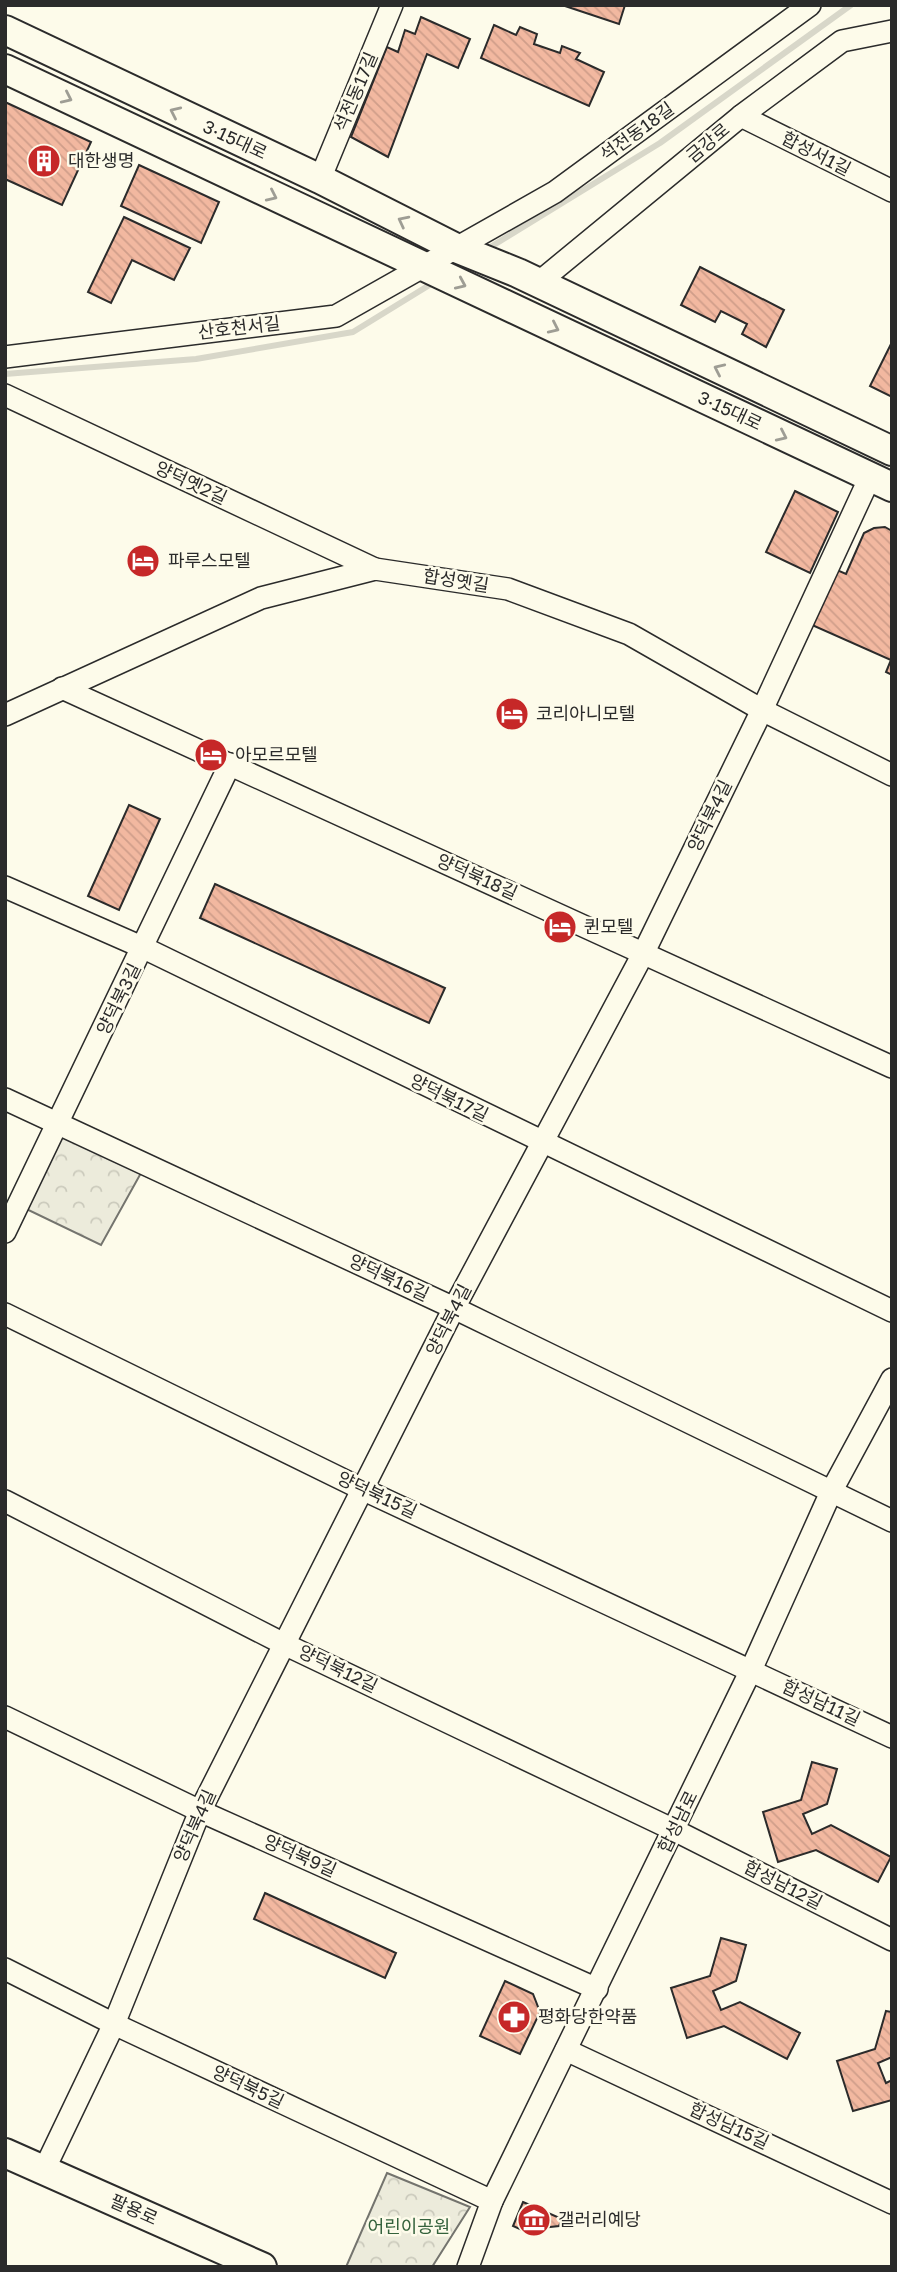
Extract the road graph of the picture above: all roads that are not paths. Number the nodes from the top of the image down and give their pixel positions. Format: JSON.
{"nodes":[{"id":1,"x":393,"y":5,"type":"edge"},
{"id":2,"x":810,"y":5,"type":"edge"},
{"id":3,"x":5,"y":30,"type":"edge"},
{"id":4,"x":892,"y":31,"type":"edge"},
{"id":5,"x":5,"y":69,"type":"edge"},
{"id":6,"x":741,"y":116,"type":"junction"},
{"id":7,"x":320,"y":179,"type":"junction"},
{"id":8,"x":892,"y":191,"type":"edge"},
{"id":9,"x":460,"y":249,"type":"junction"},
{"id":10,"x":426,"y":268,"type":"junction"},
{"id":11,"x":528,"y":278,"type":"junction"},
{"id":12,"x":5,"y":357,"type":"edge"},
{"id":13,"x":8,"y":399,"type":"edge"},
{"id":14,"x":892,"y":450,"type":"edge"},
{"id":15,"x":881,"y":482,"type":"edge"},
{"id":16,"x":374,"y":569,"type":"junction"},
{"id":17,"x":62,"y":688,"type":"junction"},
{"id":18,"x":762,"y":710,"type":"junction"},
{"id":19,"x":5,"y":715,"type":"edge"},
{"id":20,"x":230,"y":765,"type":"junction"},
{"id":21,"x":892,"y":775,"type":"edge"},
{"id":22,"x":5,"y":887,"type":"edge"},
{"id":23,"x":144,"y":948,"type":"junction"},
{"id":24,"x":644,"y":953,"type":"junction"},
{"id":25,"x":892,"y":1067,"type":"edge"},
{"id":26,"x":5,"y":1099,"type":"edge"},
{"id":27,"x":58,"y":1123,"type":"junction"},
{"id":28,"x":542,"y":1144,"type":"junction"},
{"id":29,"x":5,"y":1232,"type":"edge"},
{"id":30,"x":454,"y":1308,"type":"junction"},
{"id":31,"x":892,"y":1311,"type":"edge"},
{"id":32,"x":5,"y":1314,"type":"edge"},
{"id":33,"x":892,"y":1379,"type":"edge"},
{"id":34,"x":362,"y":1489,"type":"junction"},
{"id":35,"x":831,"y":1492,"type":"junction"},
{"id":36,"x":5,"y":1501,"type":"edge"},
{"id":37,"x":892,"y":1521,"type":"edge"},
{"id":38,"x":284,"y":1644,"type":"junction"},
{"id":39,"x":751,"y":1670,"type":"junction"},
{"id":40,"x":5,"y":1717,"type":"edge"},
{"id":41,"x":892,"y":1737,"type":"edge"},
{"id":42,"x":200,"y":1811,"type":"junction"},
{"id":43,"x":674,"y":1830,"type":"junction"},
{"id":44,"x":892,"y":1940,"type":"edge"},
{"id":45,"x":5,"y":1969,"type":"edge"},
{"id":46,"x":597,"y":1989,"type":"junction"},
{"id":47,"x":114,"y":2024,"type":"junction"},
{"id":48,"x":566,"y":2050,"type":"junction"},
{"id":49,"x":5,"y":2153,"type":"edge"},
{"id":50,"x":44,"y":2170,"type":"junction"},
{"id":51,"x":492,"y":2201,"type":"junction"},
{"id":52,"x":892,"y":2203,"type":"edge"},
{"id":53,"x":262,"y":2267,"type":"edge"},
{"id":54,"x":468,"y":2267,"type":"edge"}],
"edges":[{"from":1,"to":7,"type":"street","name":"석전동17길"},
{"from":2,"to":9,"type":"street","name":"석전동18길"},
{"from":7,"to":3,"type":"main road","name":"3·15대로","one_way":true},
{"from":4,"to":6,"type":"street","name":"금강로"},
{"from":5,"to":10,"type":"main road","name":"3·15대로","one_way":true},
{"from":6,"to":8,"type":"street","name":"합성서1길"},
{"from":6,"to":11,"type":"street","name":"금강로"},
{"from":9,"to":7,"type":"main road","name":"3·15대로","one_way":true},
{"from":9,"to":10,"type":"street","name":"산호천서길"},
{"from":9,"to":11,"type":"main road","name":"3·15대로"},
{"from":10,"to":12,"type":"street","name":"산호천서길"},
{"from":10,"to":15,"type":"main road","name":"3·15대로","one_way":true},
{"from":14,"to":11,"type":"main road","name":"3·15대로","one_way":true},
{"from":13,"to":16,"type":"street","name":"양덕옛2길"},
{"from":15,"to":18,"type":"street","name":"양덕북4길"},
{"from":16,"to":17,"type":"street","name":"합성옛길"},
{"from":16,"to":18,"type":"street","name":"합성옛길"},
{"from":17,"to":19,"type":"street","name":"합성옛길"},
{"from":17,"to":20,"type":"street","name":"양덕북18길"},
{"from":18,"to":21,"type":"street","name":"합성옛길"},
{"from":18,"to":24,"type":"street","name":"양덕북4길"},
{"from":20,"to":23,"type":"street","name":"양덕북3길"},
{"from":20,"to":24,"type":"street","name":"양덕북18길"},
{"from":22,"to":23,"type":"street","name":"양덕북17길"},
{"from":23,"to":27,"type":"street","name":"양덕북3길"},
{"from":23,"to":28,"type":"street","name":"양덕북17길"},
{"from":24,"to":25,"type":"street","name":"양덕북18길"},
{"from":24,"to":28,"type":"street","name":"양덕북4길"},
{"from":26,"to":27,"type":"street","name":"양덕북16길"},
{"from":27,"to":29,"type":"street","name":"양덕북3길"},
{"from":27,"to":30,"type":"street","name":"양덕북16길"},
{"from":28,"to":30,"type":"street","name":"양덕북4길"},
{"from":28,"to":31,"type":"street","name":"양덕북17길"},
{"from":30,"to":34,"type":"street","name":"양덕북4길"},
{"from":30,"to":35,"type":"street","name":"양덕북16길"},
{"from":32,"to":34,"type":"street","name":"양덕북15길"},
{"from":33,"to":35,"type":"street","name":"합성남로"},
{"from":34,"to":38,"type":"street","name":"양덕북4길"},
{"from":34,"to":39,"type":"street","name":"양덕북15길"},
{"from":35,"to":37,"type":"street","name":"양덕북16길"},
{"from":35,"to":39,"type":"street","name":"합성남로"},
{"from":36,"to":38,"type":"street","name":"양덕북12길"},
{"from":38,"to":42,"type":"street","name":"양덕북4길"},
{"from":38,"to":43,"type":"street","name":"양덕북12길"},
{"from":39,"to":41,"type":"street","name":"합성남11길"},
{"from":39,"to":43,"type":"street","name":"합성남로"},
{"from":40,"to":42,"type":"street","name":"양덕북9길"},
{"from":42,"to":46,"type":"street","name":"양덕북9길"},
{"from":42,"to":47,"type":"street","name":"양덕북4길"},
{"from":43,"to":44,"type":"street","name":"합성남12길"},
{"from":43,"to":46,"type":"street","name":"합성남로"},
{"from":45,"to":47,"type":"street","name":"양덕북5길"},
{"from":46,"to":48,"type":"street","name":"합성남로"},
{"from":47,"to":50,"type":"street","name":"양덕북4길"},
{"from":47,"to":51,"type":"street","name":"양덕북5길"},
{"from":48,"to":51,"type":"street","name":"합성남로"},
{"from":48,"to":52,"type":"street","name":"합성남15길"},
{"from":49,"to":50,"type":"main road","name":"팔용로"},
{"from":50,"to":53,"type":"main road","name":"팔용로"},
{"from":51,"to":54,"type":"street","name":"합성남로"}]}
